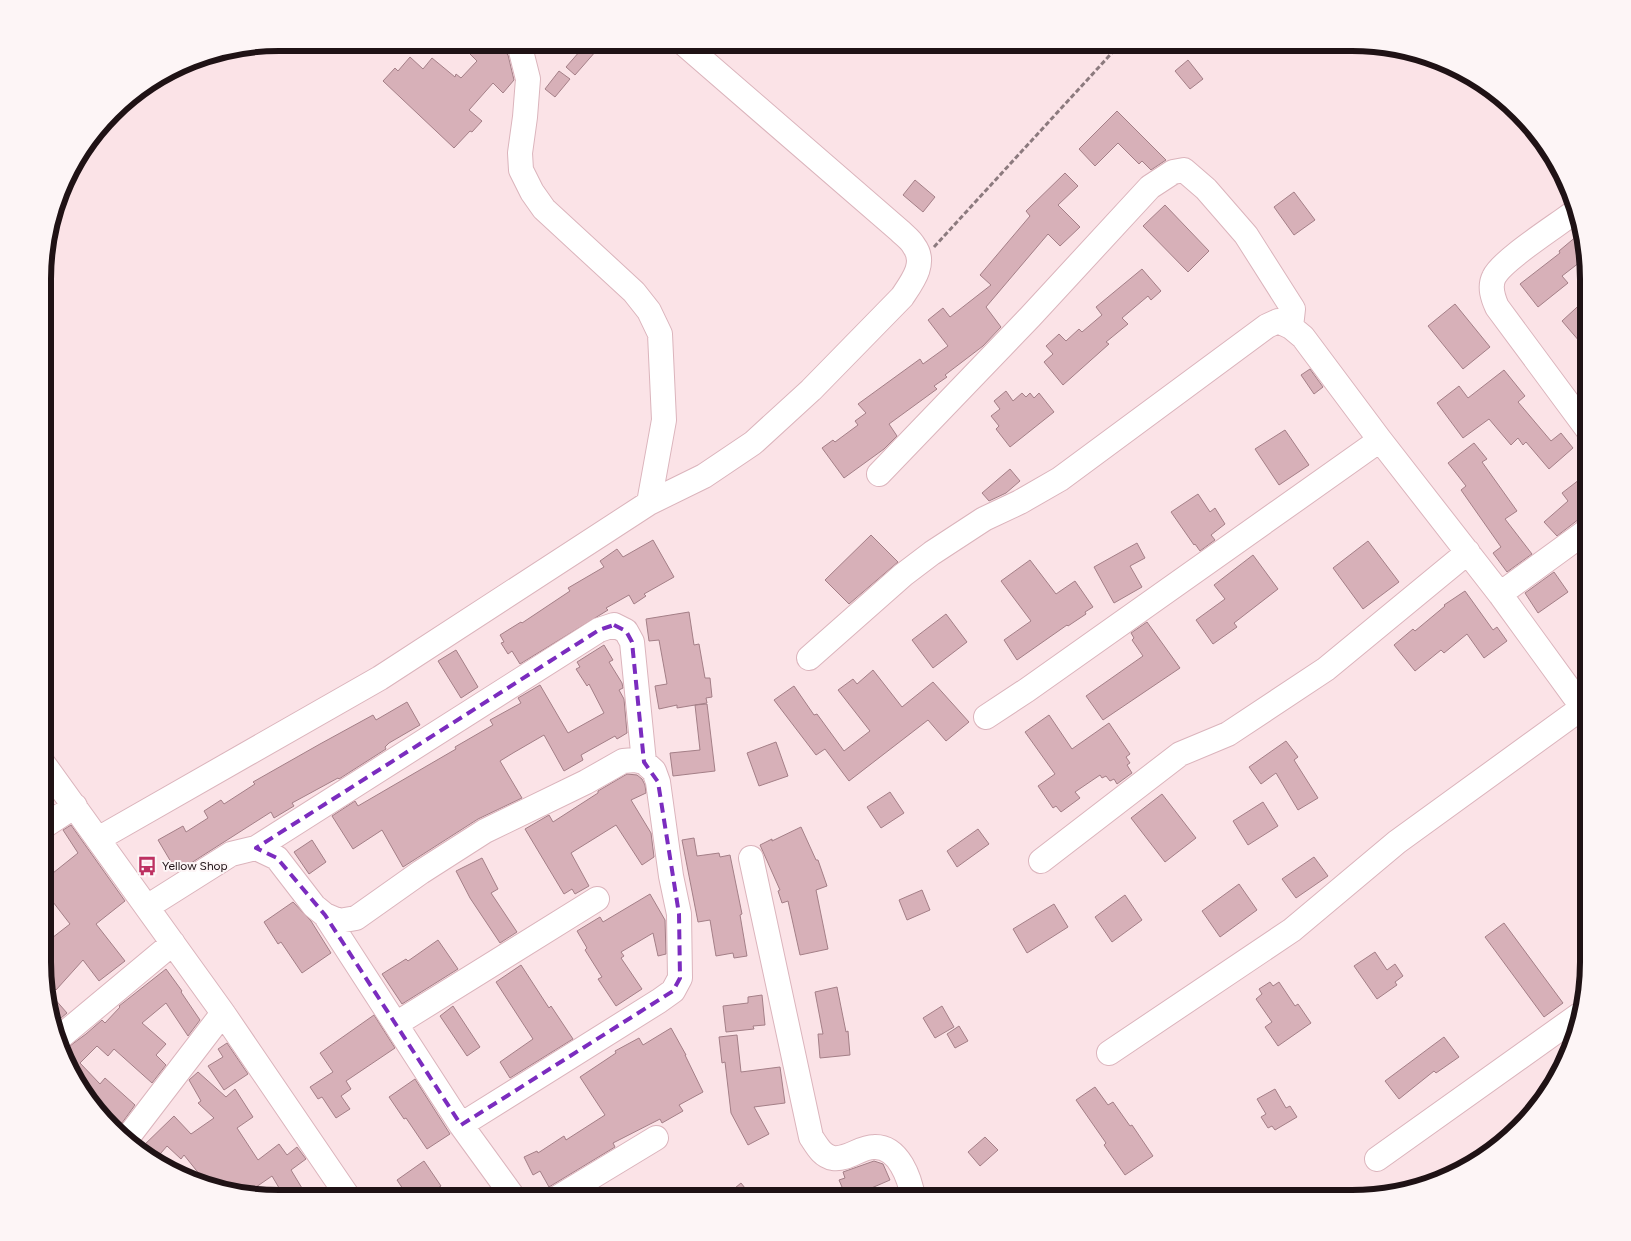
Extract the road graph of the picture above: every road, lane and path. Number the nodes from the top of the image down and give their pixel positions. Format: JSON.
{"nodes":[{"id":1,"x":521,"y":51,"type":"edge"},
{"id":2,"x":692,"y":51,"type":"edge"},
{"id":3,"x":1114,"y":51,"type":"edge"},
{"id":4,"x":1571,"y":215,"type":"edge"},
{"id":5,"x":920,"y":263,"type":"junction"},
{"id":6,"x":1291,"y":327,"type":"junction"},
{"id":7,"x":1580,"y":419,"type":"edge"},
{"id":8,"x":1380,"y":440,"type":"junction"},
{"id":9,"x":880,"y":474,"type":"dead end"},
{"id":10,"x":649,"y":503,"type":"junction"},
{"id":11,"x":1580,"y":536,"type":"edge"},
{"id":12,"x":1468,"y":552,"type":"junction"},
{"id":13,"x":1500,"y":594,"type":"junction"},
{"id":14,"x":809,"y":658,"type":"dead end"},
{"id":15,"x":1580,"y":703,"type":"edge"},
{"id":16,"x":1580,"y":715,"type":"edge"},
{"id":17,"x":986,"y":717,"type":"dead end"},
{"id":18,"x":644,"y":762,"type":"junction"},
{"id":19,"x":51,"y":773,"type":"edge"},
{"id":20,"x":75,"y":806,"type":"junction"},
{"id":21,"x":51,"y":822,"type":"edge"},
{"id":22,"x":98,"y":839,"type":"junction"},
{"id":23,"x":256,"y":848,"type":"junction"},
{"id":24,"x":751,"y":858,"type":"dead end"},
{"id":25,"x":1041,"y":861,"type":"dead end"},
{"id":26,"x":597,"y":899,"type":"dead end"},
{"id":27,"x":147,"y":907,"type":"junction"},
{"id":28,"x":325,"y":915,"type":"junction"},
{"id":29,"x":172,"y":943,"type":"junction"},
{"id":30,"x":223,"y":1013,"type":"junction"},
{"id":31,"x":1572,"y":1020,"type":"edge"},
{"id":32,"x":396,"y":1024,"type":"junction"},
{"id":33,"x":63,"y":1035,"type":"edge"},
{"id":34,"x":1109,"y":1053,"type":"dead end"},
{"id":35,"x":461,"y":1125,"type":"junction"},
{"id":36,"x":130,"y":1134,"type":"edge"},
{"id":37,"x":656,"y":1138,"type":"dead end"},
{"id":38,"x":1377,"y":1159,"type":"dead end"},
{"id":39,"x":344,"y":1190,"type":"edge"},
{"id":40,"x":508,"y":1190,"type":"edge"},
{"id":41,"x":570,"y":1190,"type":"edge"},
{"id":42,"x":912,"y":1190,"type":"edge"}],
"edges":[{"from":1,"to":10,"type":"street"},
{"from":2,"to":5,"type":"street"},
{"from":3,"to":5,"type":"path"},
{"from":4,"to":7,"type":"street"},
{"from":5,"to":10,"type":"street"},
{"from":6,"to":8,"type":"street"},
{"from":6,"to":9,"type":"street"},
{"from":6,"to":14,"type":"street"},
{"from":8,"to":12,"type":"street"},
{"from":8,"to":17,"type":"street"},
{"from":10,"to":22,"type":"street"},
{"from":11,"to":13,"type":"street"},
{"from":12,"to":13,"type":"street"},
{"from":12,"to":25,"type":"street"},
{"from":13,"to":15,"type":"street"},
{"from":16,"to":34,"type":"street"},
{"from":18,"to":23,"type":"street"},
{"from":18,"to":28,"type":"street"},
{"from":18,"to":35,"type":"street"},
{"from":19,"to":20,"type":"street"},
{"from":20,"to":21,"type":"street"},
{"from":20,"to":22,"type":"street"},
{"from":22,"to":27,"type":"street"},
{"from":23,"to":27,"type":"street"},
{"from":23,"to":28,"type":"street"},
{"from":24,"to":42,"type":"street"},
{"from":26,"to":32,"type":"street"},
{"from":27,"to":29,"type":"street"},
{"from":28,"to":32,"type":"street"},
{"from":29,"to":30,"type":"street"},
{"from":29,"to":33,"type":"street"},
{"from":30,"to":36,"type":"street"},
{"from":30,"to":39,"type":"street"},
{"from":31,"to":38,"type":"street"},
{"from":32,"to":35,"type":"street"},
{"from":35,"to":40,"type":"street"},
{"from":37,"to":41,"type":"street"}]}
